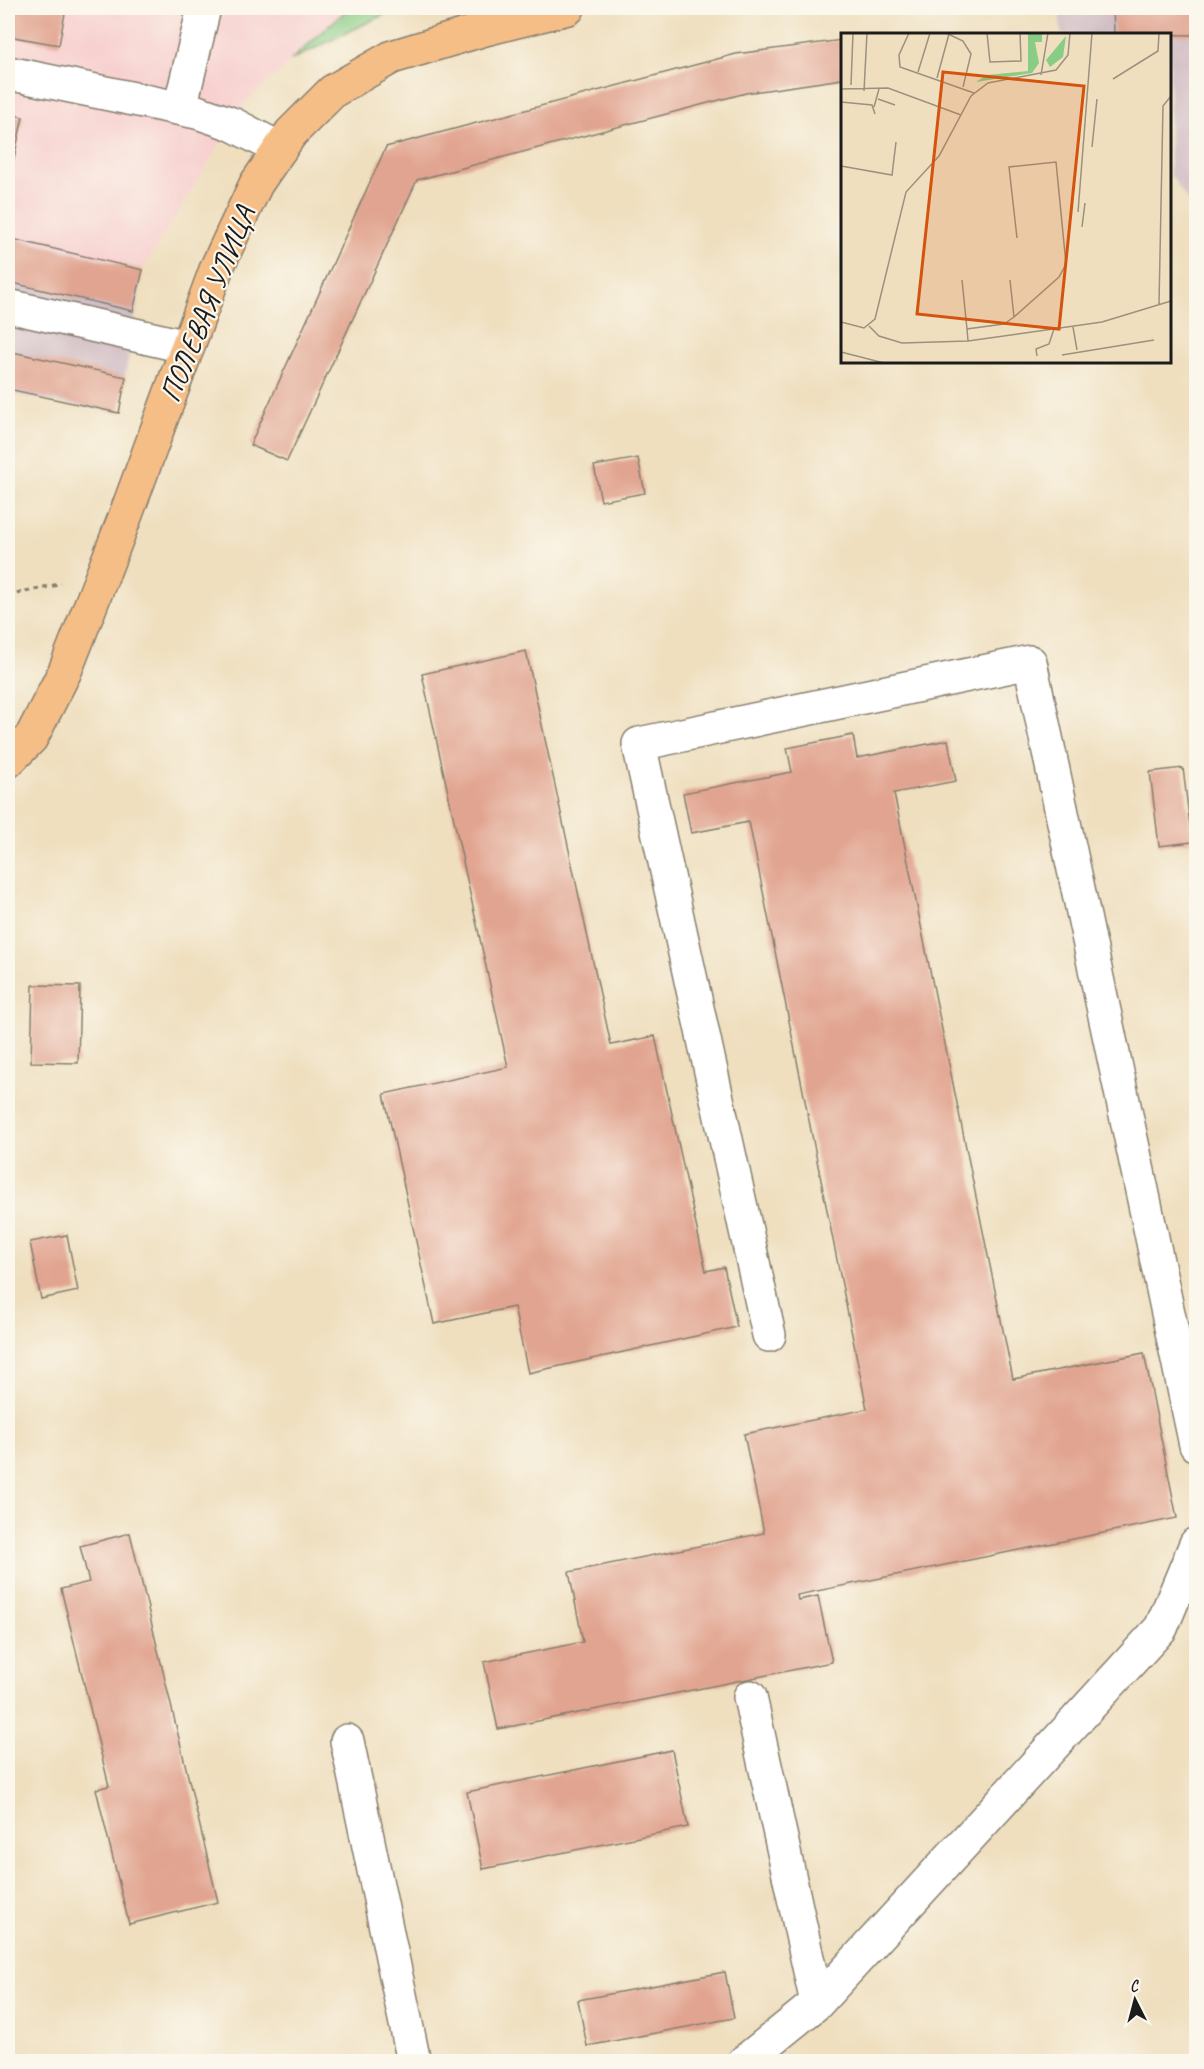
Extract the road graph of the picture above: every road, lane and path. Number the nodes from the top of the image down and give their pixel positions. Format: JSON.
{"nodes":[{"id":1,"x":204,"y":8,"type":"edge"},
{"id":2,"x":568,"y":8,"type":"edge"},
{"id":3,"x":8,"y":72,"type":"edge"},
{"id":4,"x":180,"y":108,"type":"junction"},
{"id":5,"x":280,"y":149,"type":"junction"},
{"id":6,"x":8,"y":306,"type":"edge"},
{"id":7,"x":188,"y":347,"type":"junction"},
{"id":8,"x":103,"y":575,"type":"junction"},
{"id":9,"x":8,"y":595,"type":"edge"},
{"id":10,"x":8,"y":762,"type":"edge"},
{"id":11,"x":769,"y":1335,"type":"dead end"},
{"id":12,"x":1197,"y":1445,"type":"edge"},
{"id":13,"x":1197,"y":1544,"type":"edge"},
{"id":14,"x":750,"y":1697,"type":"dead end"},
{"id":15,"x":347,"y":1741,"type":"dead end"},
{"id":16,"x":817,"y":2003,"type":"junction"},
{"id":17,"x":414,"y":2061,"type":"edge"},
{"id":18,"x":744,"y":2061,"type":"edge"}],
"edges":[{"from":1,"to":4,"type":"lane"},
{"from":2,"to":5,"type":"main road","name":"ПОЛЕВАЯ УЛИЦА"},
{"from":3,"to":4,"type":"lane"},
{"from":4,"to":5,"type":"lane"},
{"from":5,"to":7,"type":"main road","name":"ПОЛЕВАЯ УЛИЦА"},
{"from":6,"to":7,"type":"lane"},
{"from":7,"to":8,"type":"main road","name":"ПОЛЕВАЯ УЛИЦА"},
{"from":8,"to":9,"type":"path"},
{"from":8,"to":10,"type":"main road","name":"ПОЛЕВАЯ УЛИЦА"},
{"from":11,"to":12,"type":"lane"},
{"from":13,"to":16,"type":"lane"},
{"from":14,"to":16,"type":"lane"},
{"from":15,"to":17,"type":"lane"},
{"from":16,"to":18,"type":"lane"}]}
